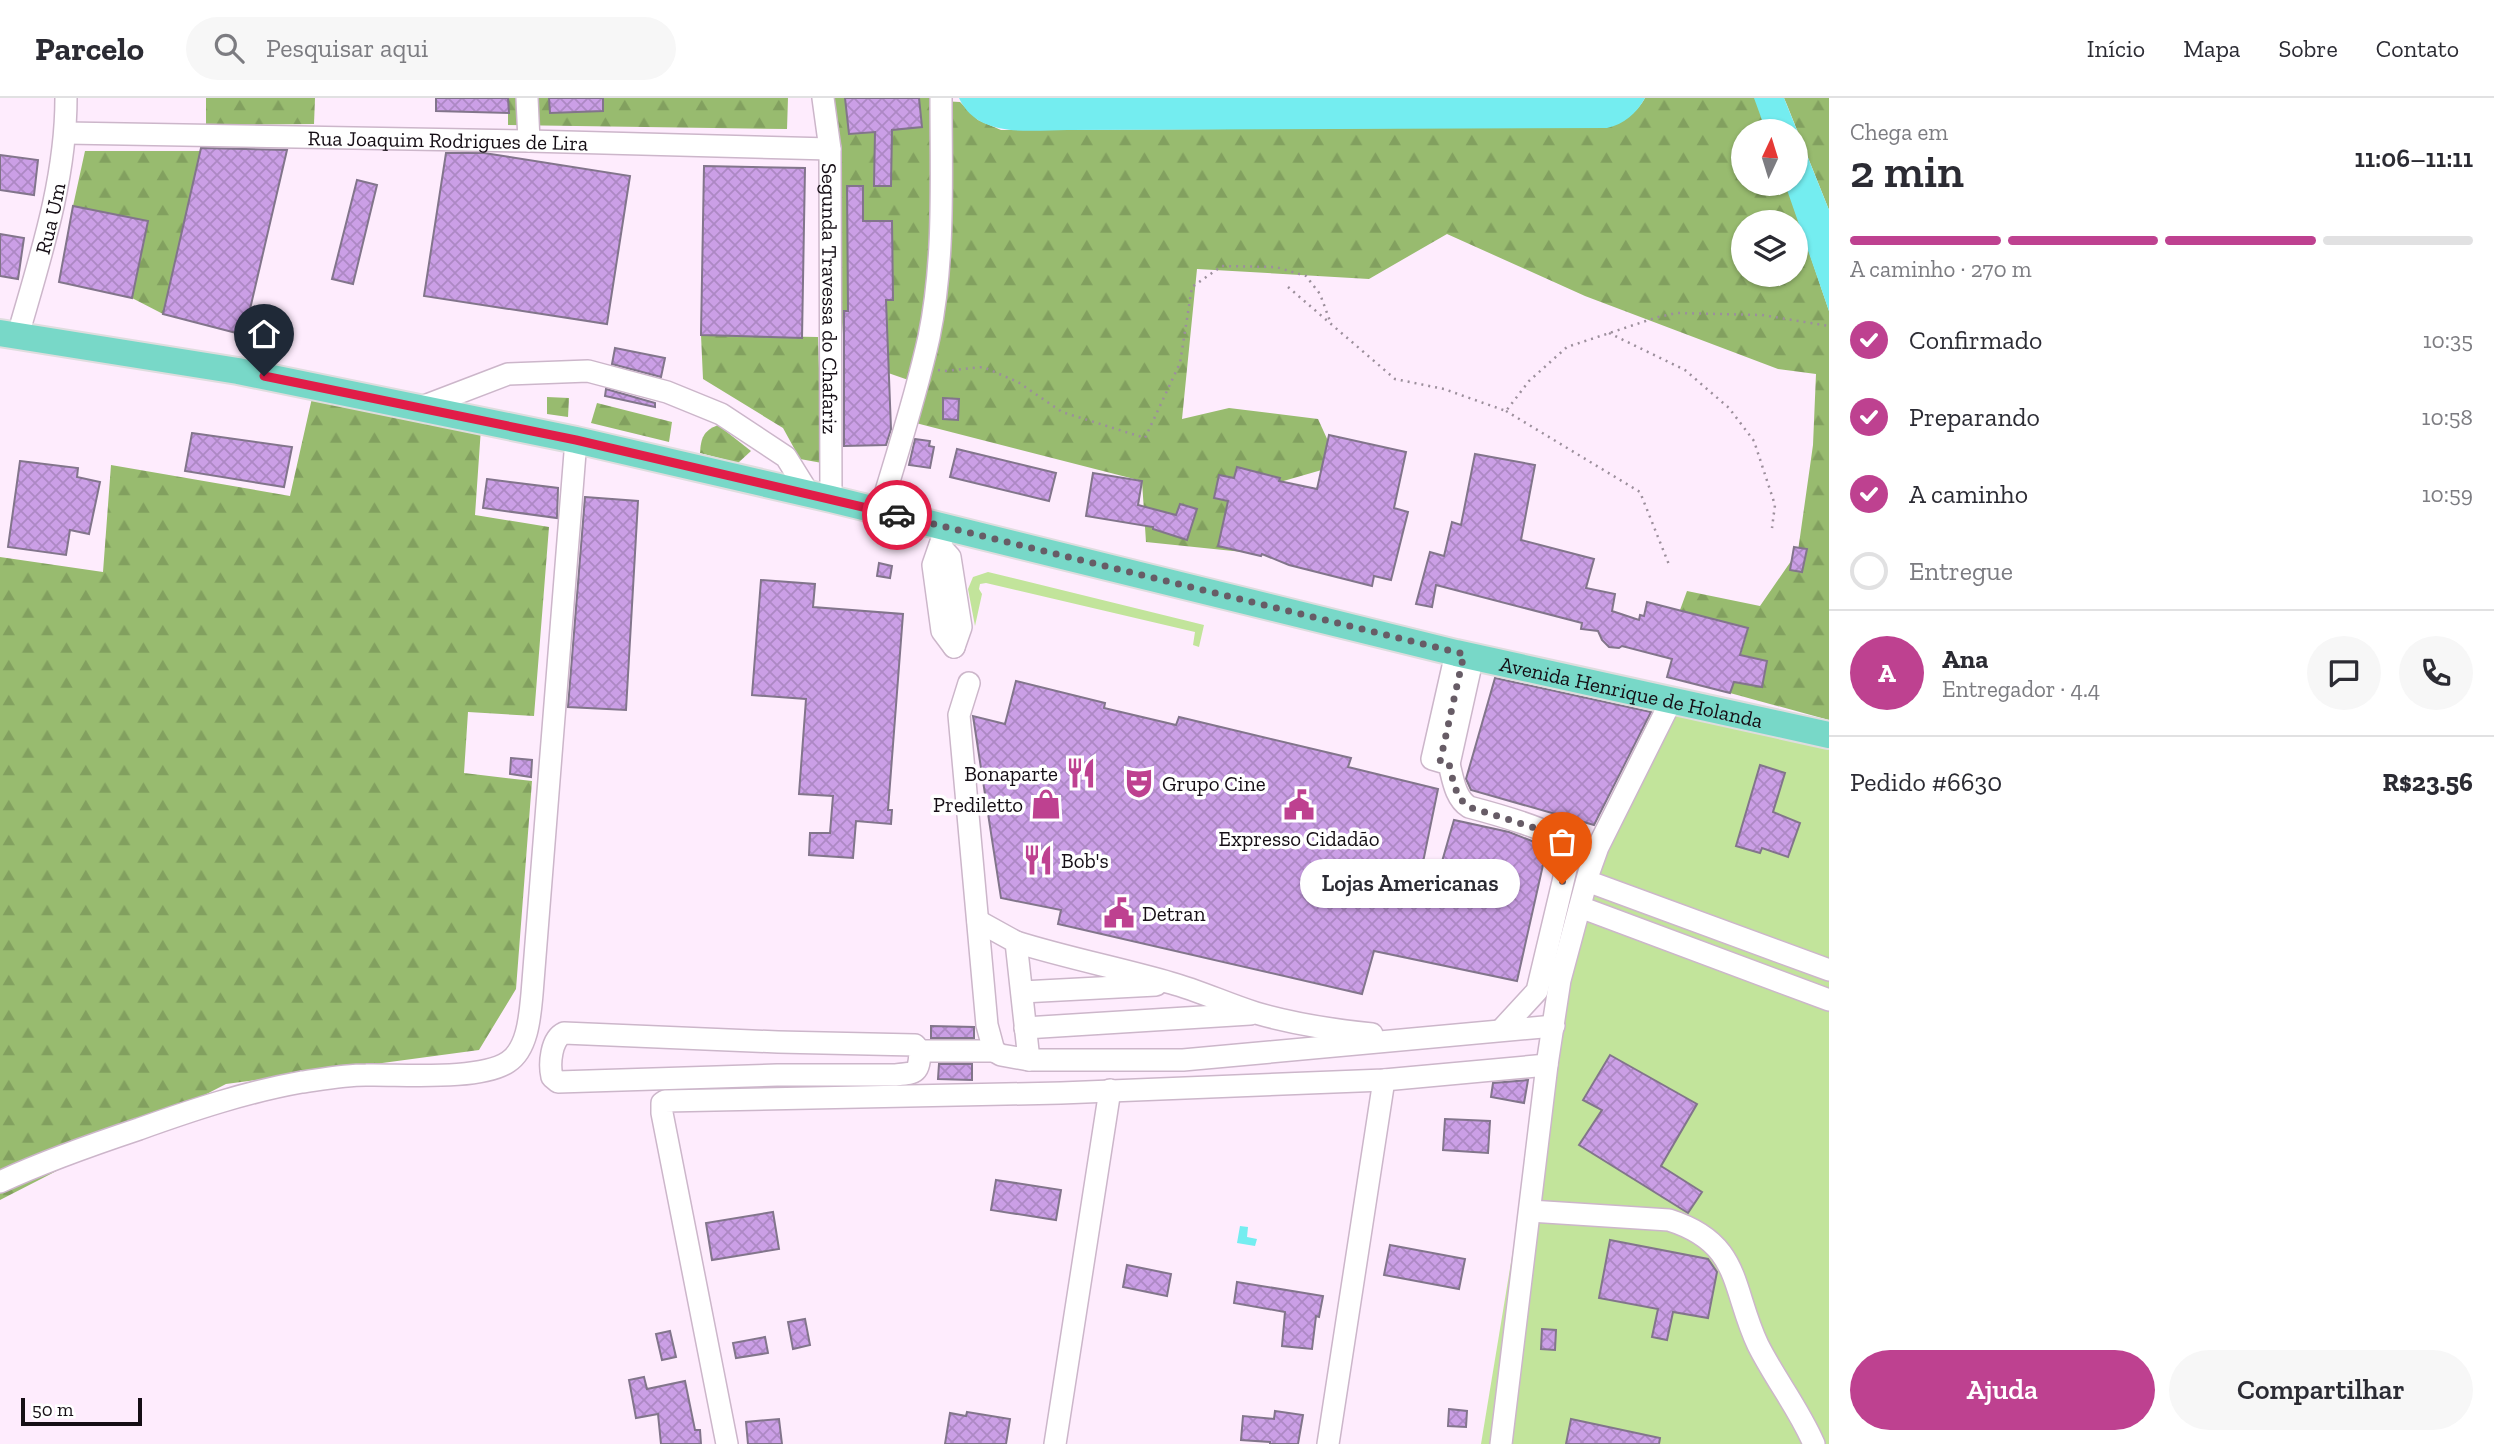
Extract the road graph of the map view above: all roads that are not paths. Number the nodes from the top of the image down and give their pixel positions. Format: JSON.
{"nodes":[{"id":1,"x":66,"y":98,"type":"edge"},
{"id":2,"x":527,"y":98,"type":"edge"},
{"id":3,"x":822,"y":98,"type":"edge"},
{"id":4,"x":941,"y":98,"type":"edge"},
{"id":5,"x":66,"y":133,"type":"junction"},
{"id":6,"x":529,"y":141,"type":"junction"},
{"id":7,"x":830,"y":149,"type":"junction"},
{"id":8,"x":9,"y":334,"type":"edge"},
{"id":9,"x":419,"y":408,"type":"junction"},
{"id":10,"x":576,"y":440,"type":"junction"},
{"id":11,"x":820,"y":496,"type":"junction"},
{"id":12,"x":880,"y":511,"type":"junction"},
{"id":13,"x":943,"y":543,"type":"junction"},
{"id":14,"x":954,"y":647,"type":"dead end"},
{"id":15,"x":1460,"y":653,"type":"junction"},
{"id":16,"x":968,"y":683,"type":"dead end"},
{"id":17,"x":1672,"y":699,"type":"junction"},
{"id":18,"x":1829,"y":735,"type":"edge"},
{"id":19,"x":1587,"y":881,"type":"junction"},
{"id":20,"x":1580,"y":907,"type":"junction"},
{"id":21,"x":978,"y":921,"type":"junction"},
{"id":22,"x":1743,"y":938,"type":"junction"},
{"id":23,"x":1016,"y":942,"type":"junction"},
{"id":24,"x":1735,"y":965,"type":"junction"},
{"id":25,"x":1829,"y":970,"type":"edge"},
{"id":26,"x":1174,"y":984,"type":"junction"},
{"id":27,"x":1022,"y":992,"type":"junction"},
{"id":28,"x":1829,"y":1000,"type":"edge"},
{"id":29,"x":1257,"y":1013,"type":"junction"},
{"id":30,"x":1553,"y":1026,"type":"junction"},
{"id":31,"x":1025,"y":1028,"type":"junction"},
{"id":32,"x":1502,"y":1029,"type":"junction"},
{"id":33,"x":1424,"y":1038,"type":"junction"},
{"id":34,"x":778,"y":1042,"type":"junction"},
{"id":35,"x":920,"y":1051,"type":"junction"},
{"id":36,"x":994,"y":1051,"type":"junction"},
{"id":37,"x":1029,"y":1060,"type":"junction"},
{"id":38,"x":1547,"y":1065,"type":"junction"},
{"id":39,"x":777,"y":1075,"type":"junction"},
{"id":40,"x":1384,"y":1080,"type":"junction"},
{"id":41,"x":1110,"y":1090,"type":"junction"},
{"id":42,"x":0,"y":1182,"type":"edge"},
{"id":43,"x":1530,"y":1211,"type":"junction"},
{"id":44,"x":727,"y":1444,"type":"edge"},
{"id":45,"x":1055,"y":1444,"type":"edge"},
{"id":46,"x":1328,"y":1444,"type":"edge"},
{"id":47,"x":1501,"y":1444,"type":"edge"},
{"id":48,"x":1814,"y":1444,"type":"edge"}],
"edges":[{"from":1,"to":5,"type":"street","name":"Rua Um"},
{"from":2,"to":6,"type":"street"},
{"from":3,"to":7,"type":"street","name":"Segunda Travessa do Chafariz"},
{"from":4,"to":12,"type":"street"},
{"from":5,"to":6,"type":"street","name":"Rua Joaquim Rodrigues de Lira"},
{"from":5,"to":8,"type":"street","name":"Rua Um"},
{"from":6,"to":7,"type":"street","name":"Rua Joaquim Rodrigues de Lira"},
{"from":7,"to":11,"type":"street","name":"Segunda Travessa do Chafariz"},
{"from":8,"to":9,"type":"main road","name":"Avenida Henrique de Holanda"},
{"from":9,"to":10,"type":"main road","name":"Avenida Henrique de Holanda"},
{"from":9,"to":11,"type":"street"},
{"from":10,"to":11,"type":"main road","name":"Avenida Henrique de Holanda"},
{"from":10,"to":42,"type":"street"},
{"from":11,"to":12,"type":"main road","name":"Avenida Henrique de Holanda"},
{"from":12,"to":13,"type":"main road","name":"Avenida Henrique de Holanda"},
{"from":13,"to":14,"type":"street"},
{"from":13,"to":15,"type":"main road","name":"Avenida Henrique de Holanda"},
{"from":15,"to":17,"type":"main road","name":"Avenida Henrique de Holanda"},
{"from":15,"to":32,"type":"street"},
{"from":16,"to":21,"type":"street"},
{"from":17,"to":18,"type":"main road","name":"Avenida Henrique de Holanda"},
{"from":17,"to":19,"type":"street"},
{"from":19,"to":20,"type":"street"},
{"from":19,"to":22,"type":"street"},
{"from":20,"to":24,"type":"street"},
{"from":20,"to":30,"type":"street"},
{"from":21,"to":23,"type":"street"},
{"from":21,"to":36,"type":"street"},
{"from":22,"to":24,"type":"street"},
{"from":22,"to":25,"type":"street"},
{"from":23,"to":26,"type":"street"},
{"from":23,"to":27,"type":"street"},
{"from":24,"to":28,"type":"street"},
{"from":26,"to":27,"type":"street"},
{"from":26,"to":29,"type":"street"},
{"from":27,"to":31,"type":"street"},
{"from":29,"to":31,"type":"street"},
{"from":29,"to":33,"type":"street"},
{"from":30,"to":32,"type":"street"},
{"from":30,"to":38,"type":"street"},
{"from":31,"to":37,"type":"street"},
{"from":32,"to":33,"type":"street"},
{"from":33,"to":37,"type":"street"},
{"from":34,"to":35,"type":"street"},
{"from":34,"to":39,"type":"street"},
{"from":34,"to":39,"type":"street"},
{"from":35,"to":36,"type":"street"},
{"from":35,"to":39,"type":"street"},
{"from":36,"to":37,"type":"street"},
{"from":38,"to":40,"type":"street"},
{"from":38,"to":43,"type":"street"},
{"from":40,"to":41,"type":"street"},
{"from":40,"to":46,"type":"street"},
{"from":41,"to":44,"type":"street"},
{"from":41,"to":45,"type":"street"},
{"from":43,"to":47,"type":"street"},
{"from":43,"to":48,"type":"street"}]}
